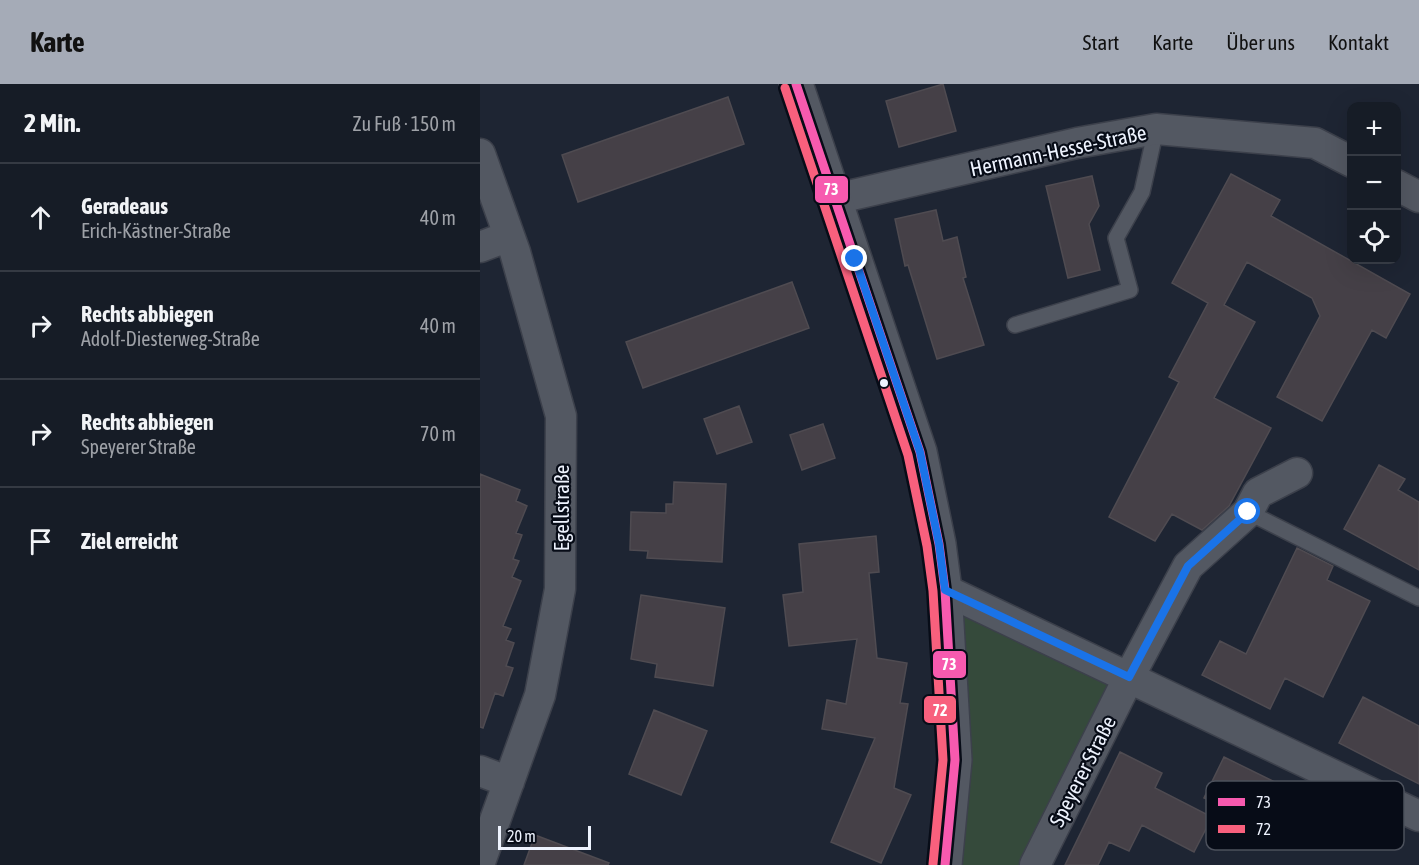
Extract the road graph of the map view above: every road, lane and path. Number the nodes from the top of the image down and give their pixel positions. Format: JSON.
{"nodes":[{"id":1,"x":796,"y":84,"type":"edge"},
{"id":2,"x":1156,"y":129,"type":"junction"},
{"id":3,"x":480,"y":154,"type":"edge"},
{"id":4,"x":1347,"y":160,"type":"edge"},
{"id":5,"x":1401,"y":188,"type":"edge"},
{"id":6,"x":1419,"y":197,"type":"edge"},
{"id":7,"x":835,"y":199,"type":"junction"},
{"id":8,"x":509,"y":236,"type":"junction"},
{"id":9,"x":480,"y":247,"type":"edge"},
{"id":10,"x":1015,"y":325,"type":"dead end"},
{"id":11,"x":1297,"y":473,"type":"dead end"},
{"id":12,"x":1248,"y":512,"type":"junction"},
{"id":13,"x":945,"y":590,"type":"junction"},
{"id":14,"x":1419,"y":598,"type":"edge"},
{"id":15,"x":1129,"y":677,"type":"junction"},
{"id":16,"x":480,"y":771,"type":"edge"},
{"id":17,"x":1346,"y":781,"type":"edge"},
{"id":18,"x":509,"y":782,"type":"junction"},
{"id":19,"x":1404,"y":809,"type":"edge"},
{"id":20,"x":1419,"y":816,"type":"edge"},
{"id":21,"x":480,"y":862,"type":"edge"},
{"id":22,"x":945,"y":865,"type":"edge"},
{"id":23,"x":1035,"y":865,"type":"edge"}],
"edges":[{"from":1,"to":7,"type":"street"},
{"from":2,"to":4,"type":"street","name":"Hermann-Hesse-Straße"},
{"from":2,"to":7,"type":"street","name":"Hermann-Hesse-Straße"},
{"from":2,"to":10,"type":"lane"},
{"from":3,"to":8,"type":"street","name":"Egellstraße"},
{"from":5,"to":6,"type":"street"},
{"from":7,"to":13,"type":"street"},
{"from":8,"to":9,"type":"street"},
{"from":8,"to":18,"type":"street","name":"Egellstraße"},
{"from":11,"to":12,"type":"street","name":"Speyerer Straße"},
{"from":12,"to":14,"type":"lane"},
{"from":12,"to":15,"type":"street","name":"Speyerer Straße"},
{"from":13,"to":15,"type":"street"},
{"from":13,"to":22,"type":"street"},
{"from":15,"to":17,"type":"street"},
{"from":15,"to":23,"type":"street","name":"Speyerer Straße"},
{"from":16,"to":18,"type":"street"},
{"from":18,"to":21,"type":"street","name":"Egellstraße"},
{"from":19,"to":20,"type":"street"}]}
